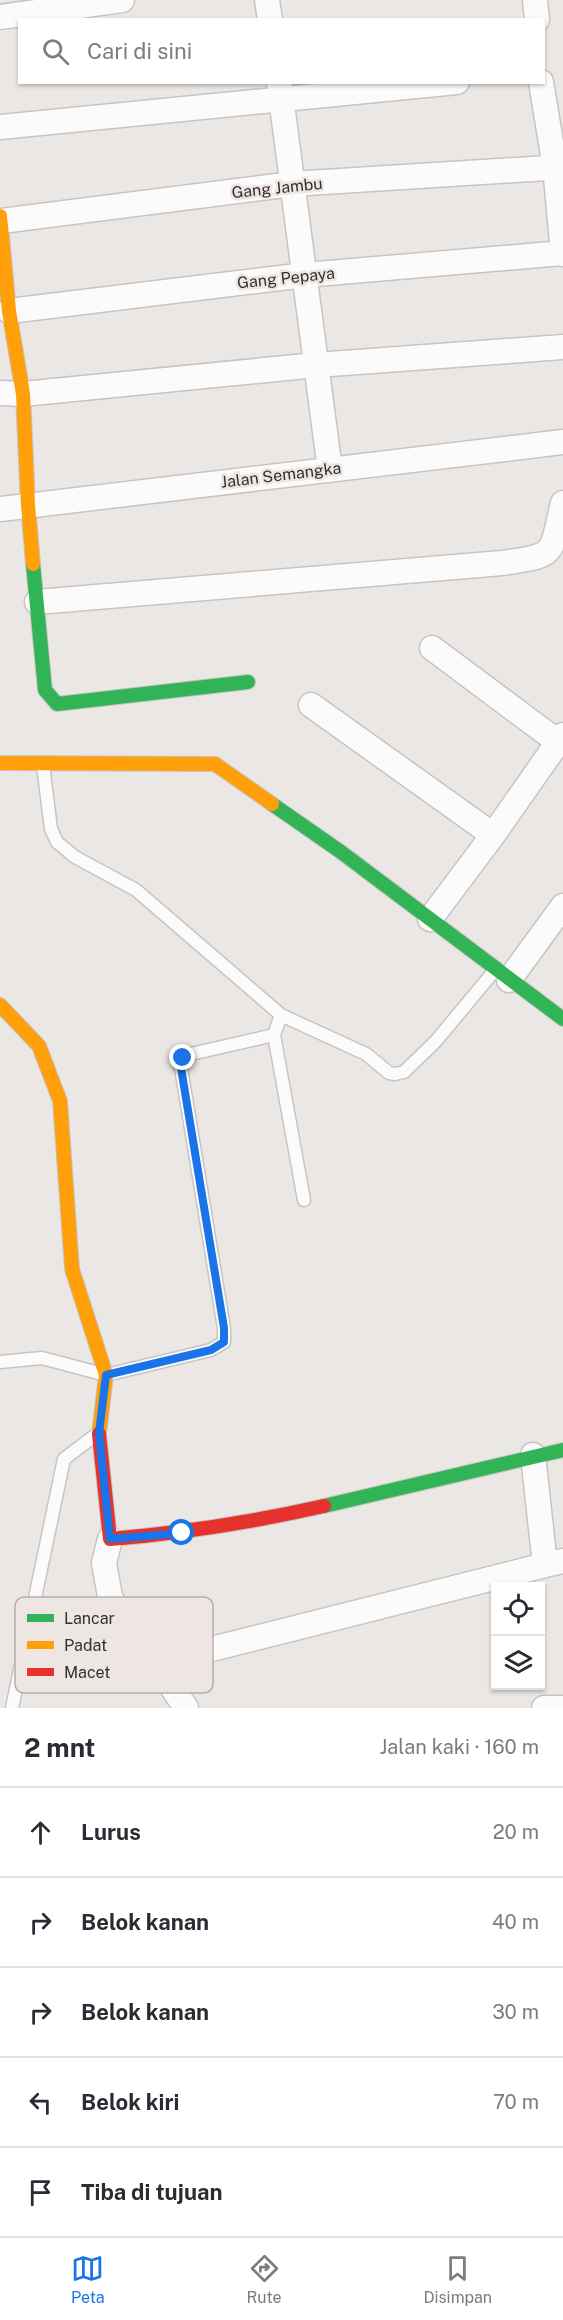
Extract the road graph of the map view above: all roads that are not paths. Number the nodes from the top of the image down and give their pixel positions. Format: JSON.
{"nodes":[{"id":1,"x":122,"y":0,"type":"edge"},
{"id":2,"x":267,"y":0,"type":"edge"},
{"id":3,"x":535,"y":0,"type":"edge"},
{"id":4,"x":0,"y":17,"type":"edge"},
{"id":5,"x":270,"y":18,"type":"edge"},
{"id":6,"x":537,"y":18,"type":"edge"},
{"id":7,"x":422,"y":84,"type":"edge"},
{"id":8,"x":541,"y":84,"type":"edge"},
{"id":9,"x":280,"y":92,"type":"edge"},
{"id":10,"x":0,"y":127,"type":"edge"},
{"id":11,"x":559,"y":167,"type":"edge"},
{"id":12,"x":292,"y":184,"type":"junction"},
{"id":13,"x":0,"y":218,"type":"edge"},
{"id":14,"x":563,"y":253,"type":"edge"},
{"id":15,"x":305,"y":275,"type":"junction"},
{"id":16,"x":9,"y":311,"type":"junction"},
{"id":17,"x":563,"y":347,"type":"edge"},
{"id":18,"x":316,"y":365,"type":"junction"},
{"id":19,"x":11,"y":393,"type":"edge"},
{"id":20,"x":563,"y":442,"type":"edge"},
{"id":21,"x":330,"y":470,"type":"junction"},
{"id":22,"x":563,"y":503,"type":"edge"},
{"id":23,"x":28,"y":505,"type":"junction"},
{"id":24,"x":0,"y":509,"type":"edge"},
{"id":25,"x":37,"y":603,"type":"junction"},
{"id":26,"x":432,"y":648,"type":"dead end"},
{"id":27,"x":248,"y":682,"type":"dead end"},
{"id":28,"x":311,"y":705,"type":"dead end"},
{"id":29,"x":561,"y":739,"type":"edge"},
{"id":30,"x":0,"y":763,"type":"edge"},
{"id":31,"x":43,"y":763,"type":"junction"},
{"id":32,"x":493,"y":836,"type":"junction"},
{"id":33,"x":563,"y":906,"type":"edge"},
{"id":34,"x":430,"y":919,"type":"junction"},
{"id":35,"x":502,"y":974,"type":"junction"},
{"id":36,"x":0,"y":1005,"type":"edge"},
{"id":37,"x":280,"y":1015,"type":"junction"},
{"id":38,"x":563,"y":1019,"type":"edge"},
{"id":39,"x":274,"y":1035,"type":"junction"},
{"id":40,"x":304,"y":1200,"type":"dead end"},
{"id":41,"x":0,"y":1362,"type":"edge"},
{"id":42,"x":106,"y":1375,"type":"junction"},
{"id":43,"x":99,"y":1433,"type":"junction"},
{"id":44,"x":563,"y":1450,"type":"edge"},
{"id":45,"x":533,"y":1455,"type":"junction"},
{"id":46,"x":110,"y":1539,"type":"junction"},
{"id":47,"x":554,"y":1563,"type":"edge"},
{"id":48,"x":35,"y":1597,"type":"edge"},
{"id":49,"x":110,"y":1597,"type":"edge"},
{"id":50,"x":213,"y":1649,"type":"edge"},
{"id":51,"x":15,"y":1693,"type":"edge"},
{"id":52,"x":176,"y":1693,"type":"edge"},
{"id":53,"x":12,"y":1708,"type":"edge"},
{"id":54,"x":186,"y":1708,"type":"edge"},
{"id":55,"x":544,"y":1708,"type":"edge"},
{"id":56,"x":563,"y":1708,"type":"edge"}],
"edges":[{"from":1,"to":4,"type":"street"},
{"from":2,"to":5,"type":"street"},
{"from":3,"to":6,"type":"street"},
{"from":7,"to":9,"type":"street"},
{"from":8,"to":11,"type":"street"},
{"from":9,"to":10,"type":"street"},
{"from":9,"to":12,"type":"street"},
{"from":11,"to":12,"type":"street","name":"Gang Jambu"},
{"from":11,"to":14,"type":"street"},
{"from":12,"to":13,"type":"street","name":"Gang Jambu"},
{"from":12,"to":15,"type":"street"},
{"from":13,"to":16,"type":"street"},
{"from":14,"to":15,"type":"street","name":"Gang Pepaya"},
{"from":15,"to":16,"type":"street","name":"Gang Pepaya"},
{"from":15,"to":18,"type":"street"},
{"from":16,"to":19,"type":"street"},
{"from":17,"to":18,"type":"street"},
{"from":18,"to":19,"type":"street"},
{"from":18,"to":21,"type":"street"},
{"from":19,"to":23,"type":"street"},
{"from":20,"to":21,"type":"street","name":"Jalan Semangka"},
{"from":21,"to":23,"type":"street","name":"Jalan Semangka"},
{"from":22,"to":25,"type":"street"},
{"from":23,"to":24,"type":"street","name":"Jalan Semangka"},
{"from":23,"to":25,"type":"street"},
{"from":25,"to":27,"type":"street"},
{"from":26,"to":29,"type":"street"},
{"from":28,"to":32,"type":"street"},
{"from":29,"to":32,"type":"street"},
{"from":30,"to":31,"type":"street"},
{"from":31,"to":34,"type":"street"},
{"from":31,"to":37,"type":"lane"},
{"from":32,"to":34,"type":"street"},
{"from":33,"to":35,"type":"street"},
{"from":34,"to":35,"type":"street"},
{"from":35,"to":37,"type":"lane"},
{"from":35,"to":38,"type":"street"},
{"from":36,"to":42,"type":"street"},
{"from":37,"to":39,"type":"lane"},
{"from":39,"to":40,"type":"lane"},
{"from":39,"to":42,"type":"lane"},
{"from":41,"to":42,"type":"lane"},
{"from":42,"to":43,"type":"street"},
{"from":43,"to":46,"type":"street"},
{"from":43,"to":48,"type":"lane"},
{"from":44,"to":45,"type":"street"},
{"from":45,"to":46,"type":"street"},
{"from":45,"to":47,"type":"street"},
{"from":46,"to":49,"type":"street"},
{"from":47,"to":50,"type":"street"},
{"from":51,"to":53,"type":"lane"},
{"from":52,"to":54,"type":"street"},
{"from":55,"to":56,"type":"street"}]}
